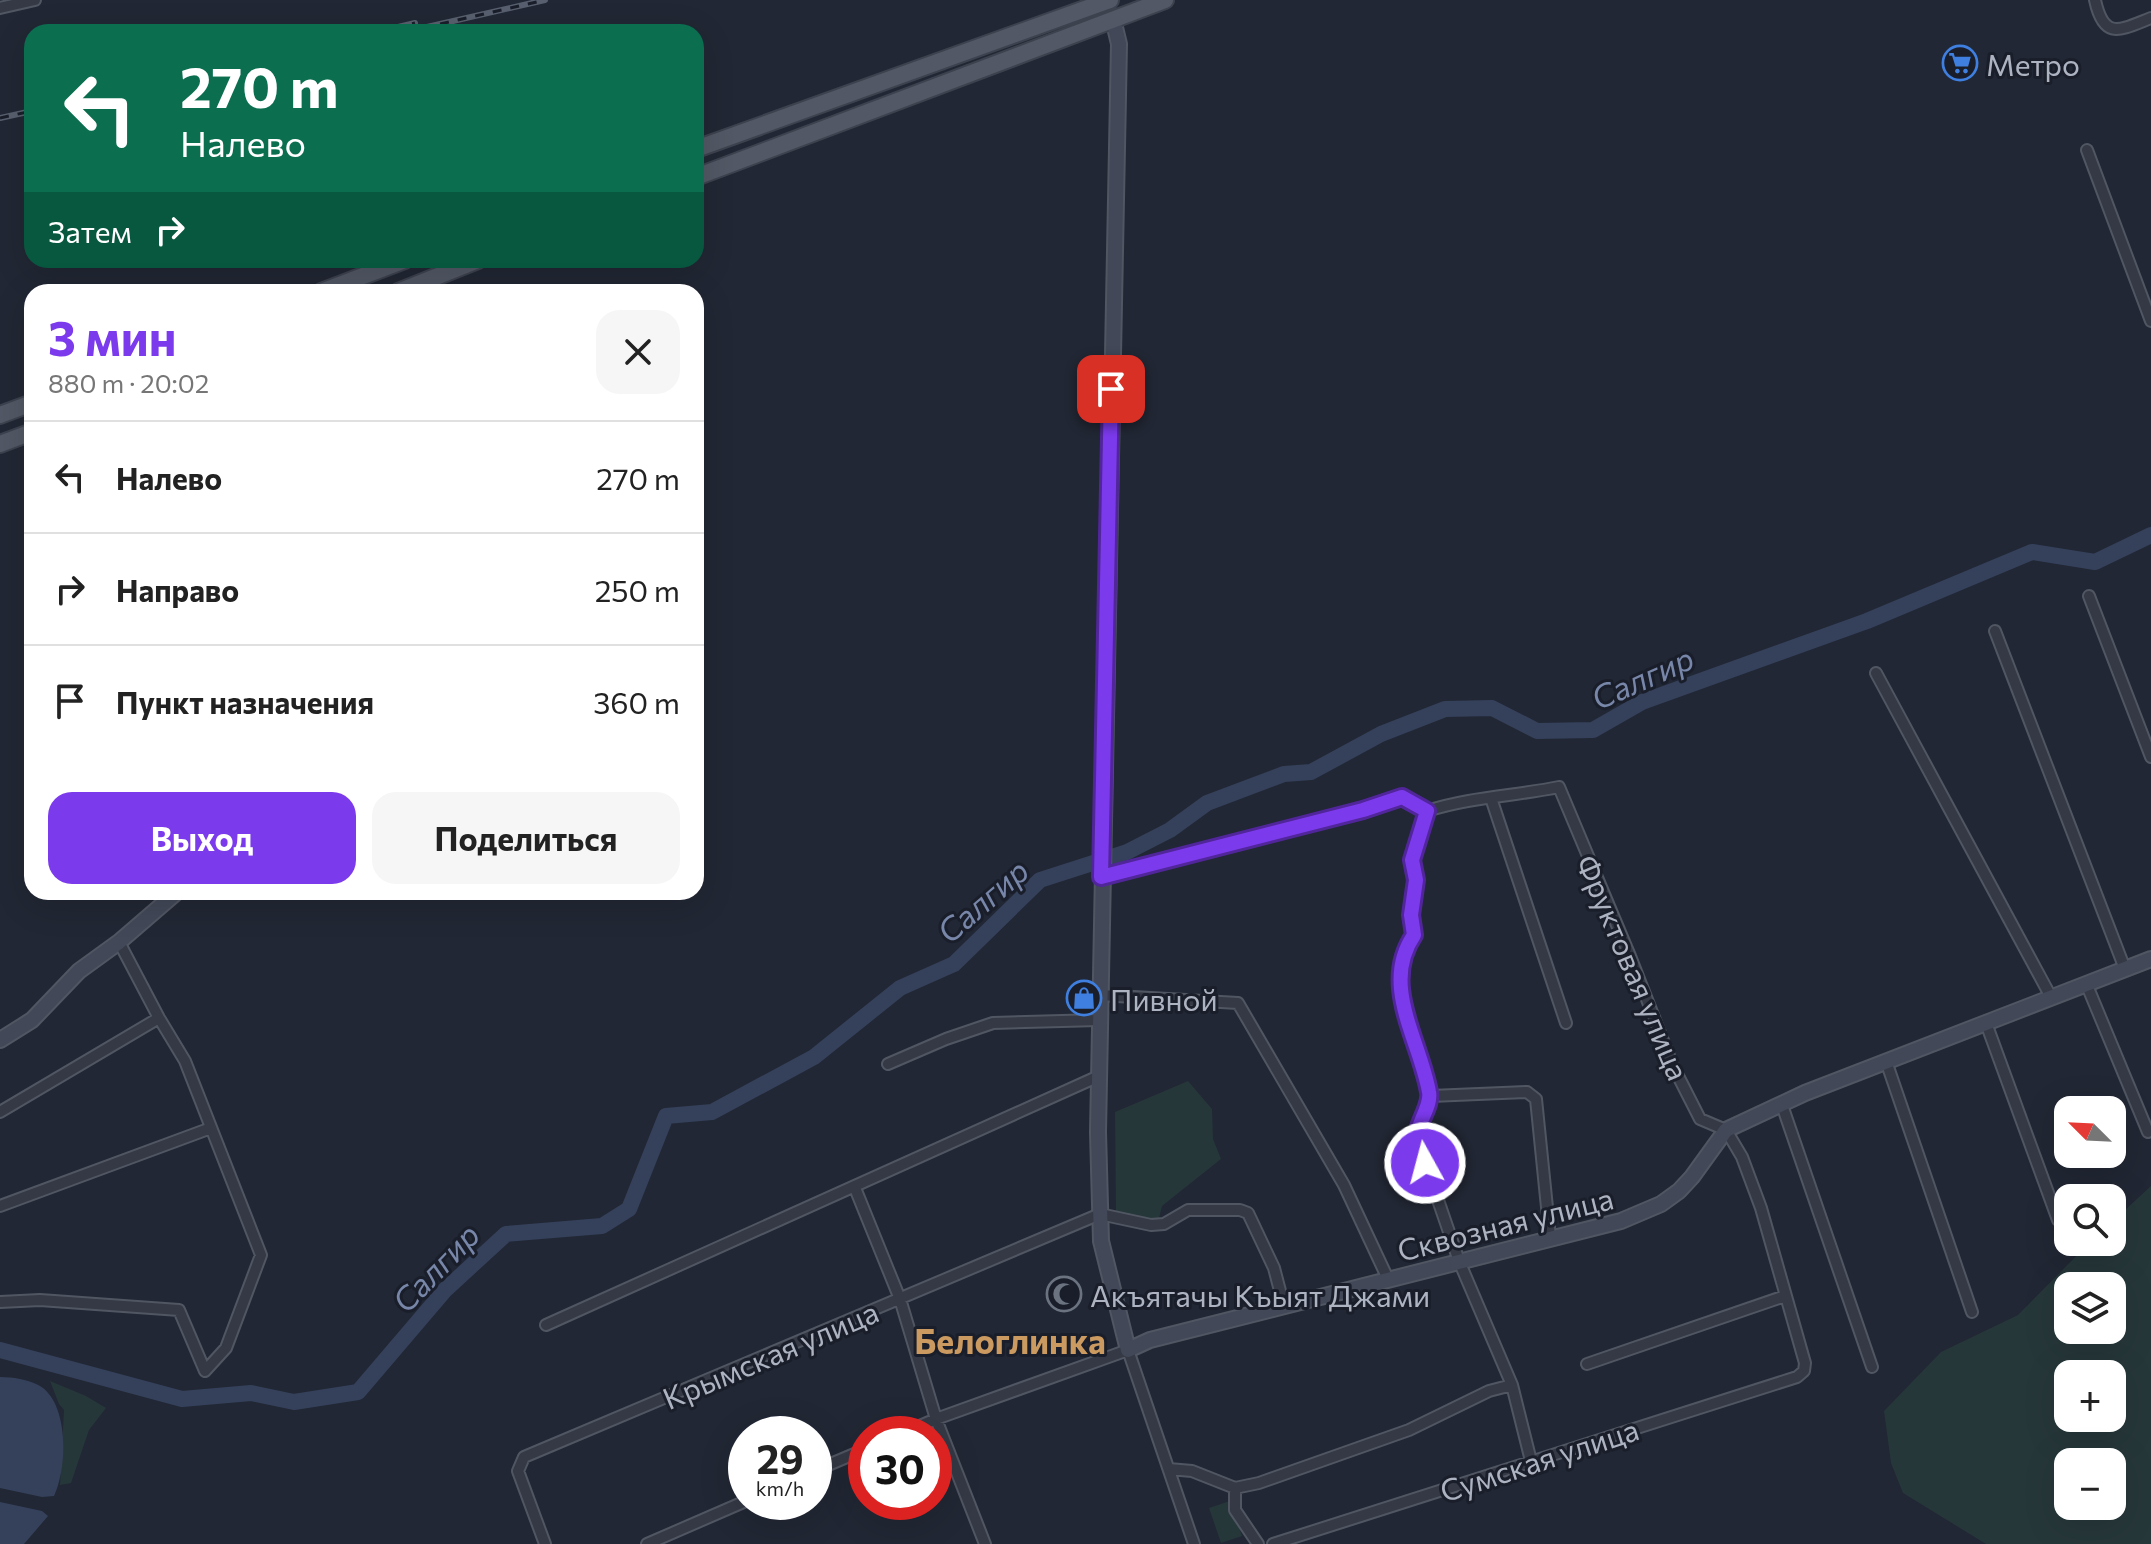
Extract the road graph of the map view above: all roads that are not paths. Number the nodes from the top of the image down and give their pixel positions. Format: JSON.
{"nodes":[{"id":1,"x":35,"y":0,"type":"edge"},
{"id":2,"x":1110,"y":0,"type":"edge"},
{"id":3,"x":1165,"y":0,"type":"edge"},
{"id":4,"x":2095,"y":0,"type":"edge"},
{"id":5,"x":0,"y":8,"type":"edge"},
{"id":6,"x":2151,"y":18,"type":"edge"},
{"id":7,"x":1113,"y":19,"type":"junction"},
{"id":8,"x":704,"y":146,"type":"edge"},
{"id":9,"x":2087,"y":150,"type":"dead end"},
{"id":10,"x":704,"y":174,"type":"edge"},
{"id":11,"x":384,"y":268,"type":"edge"},
{"id":12,"x":458,"y":268,"type":"edge"},
{"id":13,"x":342,"y":284,"type":"edge"},
{"id":14,"x":418,"y":284,"type":"edge"},
{"id":15,"x":2151,"y":321,"type":"edge"},
{"id":16,"x":24,"y":406,"type":"edge"},
{"id":17,"x":0,"y":415,"type":"edge"},
{"id":18,"x":24,"y":435,"type":"edge"},
{"id":19,"x":0,"y":444,"type":"edge"},
{"id":20,"x":2089,"y":596,"type":"dead end"},
{"id":21,"x":1995,"y":631,"type":"dead end"},
{"id":22,"x":1876,"y":673,"type":"dead end"},
{"id":23,"x":2151,"y":757,"type":"edge"},
{"id":24,"x":1491,"y":798,"type":"junction"},
{"id":25,"x":1427,"y":811,"type":"junction"},
{"id":26,"x":1101,"y":876,"type":"junction"},
{"id":27,"x":168,"y":900,"type":"edge"},
{"id":28,"x":119,"y":942,"type":"junction"},
{"id":29,"x":2151,"y":959,"type":"edge"},
{"id":30,"x":2125,"y":969,"type":"junction"},
{"id":31,"x":2086,"y":983,"type":"junction"},
{"id":32,"x":1099,"y":995,"type":"junction"},
{"id":33,"x":2051,"y":997,"type":"junction"},
{"id":34,"x":159,"y":1018,"type":"junction"},
{"id":35,"x":1099,"y":1020,"type":"junction"},
{"id":36,"x":1566,"y":1023,"type":"dead end"},
{"id":37,"x":1986,"y":1023,"type":"junction"},
{"id":38,"x":0,"y":1040,"type":"edge"},
{"id":39,"x":1886,"y":1061,"type":"junction"},
{"id":40,"x":888,"y":1064,"type":"dead end"},
{"id":41,"x":1099,"y":1076,"type":"junction"},
{"id":42,"x":1431,"y":1096,"type":"junction"},
{"id":43,"x":1782,"y":1105,"type":"junction"},
{"id":44,"x":0,"y":1112,"type":"edge"},
{"id":45,"x":211,"y":1128,"type":"junction"},
{"id":46,"x":1726,"y":1130,"type":"junction"},
{"id":47,"x":2148,"y":1132,"type":"dead end"},
{"id":48,"x":855,"y":1188,"type":"junction"},
{"id":49,"x":0,"y":1206,"type":"edge"},
{"id":50,"x":2054,"y":1209,"type":"edge"},
{"id":51,"x":1100,"y":1214,"type":"junction"},
{"id":52,"x":1550,"y":1237,"type":"junction"},
{"id":53,"x":1459,"y":1261,"type":"junction"},
{"id":54,"x":1388,"y":1279,"type":"junction"},
{"id":55,"x":1785,"y":1296,"type":"junction"},
{"id":56,"x":900,"y":1299,"type":"junction"},
{"id":57,"x":0,"y":1302,"type":"edge"},
{"id":58,"x":1284,"y":1306,"type":"junction"},
{"id":59,"x":1972,"y":1312,"type":"dead end"},
{"id":60,"x":546,"y":1325,"type":"dead end"},
{"id":61,"x":1128,"y":1350,"type":"junction"},
{"id":62,"x":1587,"y":1364,"type":"dead end"},
{"id":63,"x":1872,"y":1367,"type":"dead end"},
{"id":64,"x":1512,"y":1385,"type":"junction"},
{"id":65,"x":935,"y":1416,"type":"edge"},
{"id":66,"x":944,"y":1416,"type":"edge"},
{"id":67,"x":952,"y":1460,"type":"edge"},
{"id":68,"x":1531,"y":1461,"type":"junction"},
{"id":69,"x":1169,"y":1469,"type":"junction"},
{"id":70,"x":1235,"y":1488,"type":"junction"},
{"id":71,"x":728,"y":1509,"type":"edge"},
{"id":72,"x":545,"y":1544,"type":"edge"},
{"id":73,"x":647,"y":1544,"type":"edge"},
{"id":74,"x":985,"y":1544,"type":"edge"},
{"id":75,"x":1194,"y":1544,"type":"edge"},
{"id":76,"x":1258,"y":1544,"type":"edge"},
{"id":77,"x":1273,"y":1544,"type":"edge"}],
"edges":[{"from":1,"to":5,"type":"street"},
{"from":2,"to":8,"type":"main road"},
{"from":3,"to":7,"type":"main road"},
{"from":4,"to":6,"type":"street"},
{"from":7,"to":10,"type":"main road"},
{"from":7,"to":26,"type":"main road"},
{"from":9,"to":15,"type":"street"},
{"from":11,"to":13,"type":"main road"},
{"from":12,"to":14,"type":"main road"},
{"from":16,"to":17,"type":"main road"},
{"from":18,"to":19,"type":"main road"},
{"from":20,"to":23,"type":"street"},
{"from":21,"to":30,"type":"street"},
{"from":22,"to":33,"type":"street"},
{"from":24,"to":25,"type":"street"},
{"from":24,"to":36,"type":"street"},
{"from":24,"to":46,"type":"street","name":"Фруктовая улица"},
{"from":25,"to":26,"type":"street"},
{"from":25,"to":42,"type":"street"},
{"from":26,"to":32,"type":"main road"},
{"from":27,"to":28,"type":"main road"},
{"from":28,"to":34,"type":"street"},
{"from":28,"to":38,"type":"main road"},
{"from":29,"to":30,"type":"main road"},
{"from":30,"to":31,"type":"main road"},
{"from":31,"to":33,"type":"main road"},
{"from":31,"to":47,"type":"street"},
{"from":32,"to":35,"type":"main road"},
{"from":32,"to":54,"type":"street"},
{"from":33,"to":37,"type":"main road"},
{"from":34,"to":44,"type":"street"},
{"from":34,"to":45,"type":"street"},
{"from":35,"to":40,"type":"street"},
{"from":35,"to":41,"type":"main road"},
{"from":37,"to":39,"type":"main road"},
{"from":37,"to":50,"type":"street"},
{"from":39,"to":43,"type":"main road"},
{"from":39,"to":59,"type":"street"},
{"from":41,"to":48,"type":"street"},
{"from":41,"to":51,"type":"main road"},
{"from":42,"to":52,"type":"street"},
{"from":42,"to":53,"type":"street"},
{"from":43,"to":46,"type":"main road"},
{"from":43,"to":63,"type":"street"},
{"from":45,"to":49,"type":"street"},
{"from":45,"to":57,"type":"street"},
{"from":46,"to":52,"type":"main road","name":"Сквозная улица"},
{"from":46,"to":55,"type":"street"},
{"from":48,"to":56,"type":"street"},
{"from":48,"to":60,"type":"street"},
{"from":51,"to":56,"type":"street","name":"Крымская улица"},
{"from":51,"to":58,"type":"street"},
{"from":51,"to":61,"type":"main road"},
{"from":52,"to":53,"type":"main road","name":"Сквозная улица"},
{"from":53,"to":54,"type":"main road","name":"Сквозная улица"},
{"from":53,"to":64,"type":"street"},
{"from":54,"to":58,"type":"main road","name":"Сквозная улица"},
{"from":55,"to":62,"type":"street"},
{"from":55,"to":68,"type":"street","name":"Сумская улица"},
{"from":56,"to":65,"type":"street"},
{"from":56,"to":72,"type":"street","name":"Крымская улица"},
{"from":58,"to":61,"type":"main road","name":"Сквозная улица"},
{"from":61,"to":66,"type":"street","name":"Сквозная улица"},
{"from":61,"to":69,"type":"street"},
{"from":64,"to":68,"type":"street"},
{"from":64,"to":70,"type":"street"},
{"from":67,"to":74,"type":"street"},
{"from":68,"to":77,"type":"street","name":"Сумская улица"},
{"from":69,"to":70,"type":"street"},
{"from":69,"to":75,"type":"street"},
{"from":70,"to":76,"type":"street"},
{"from":71,"to":73,"type":"street"}]}
